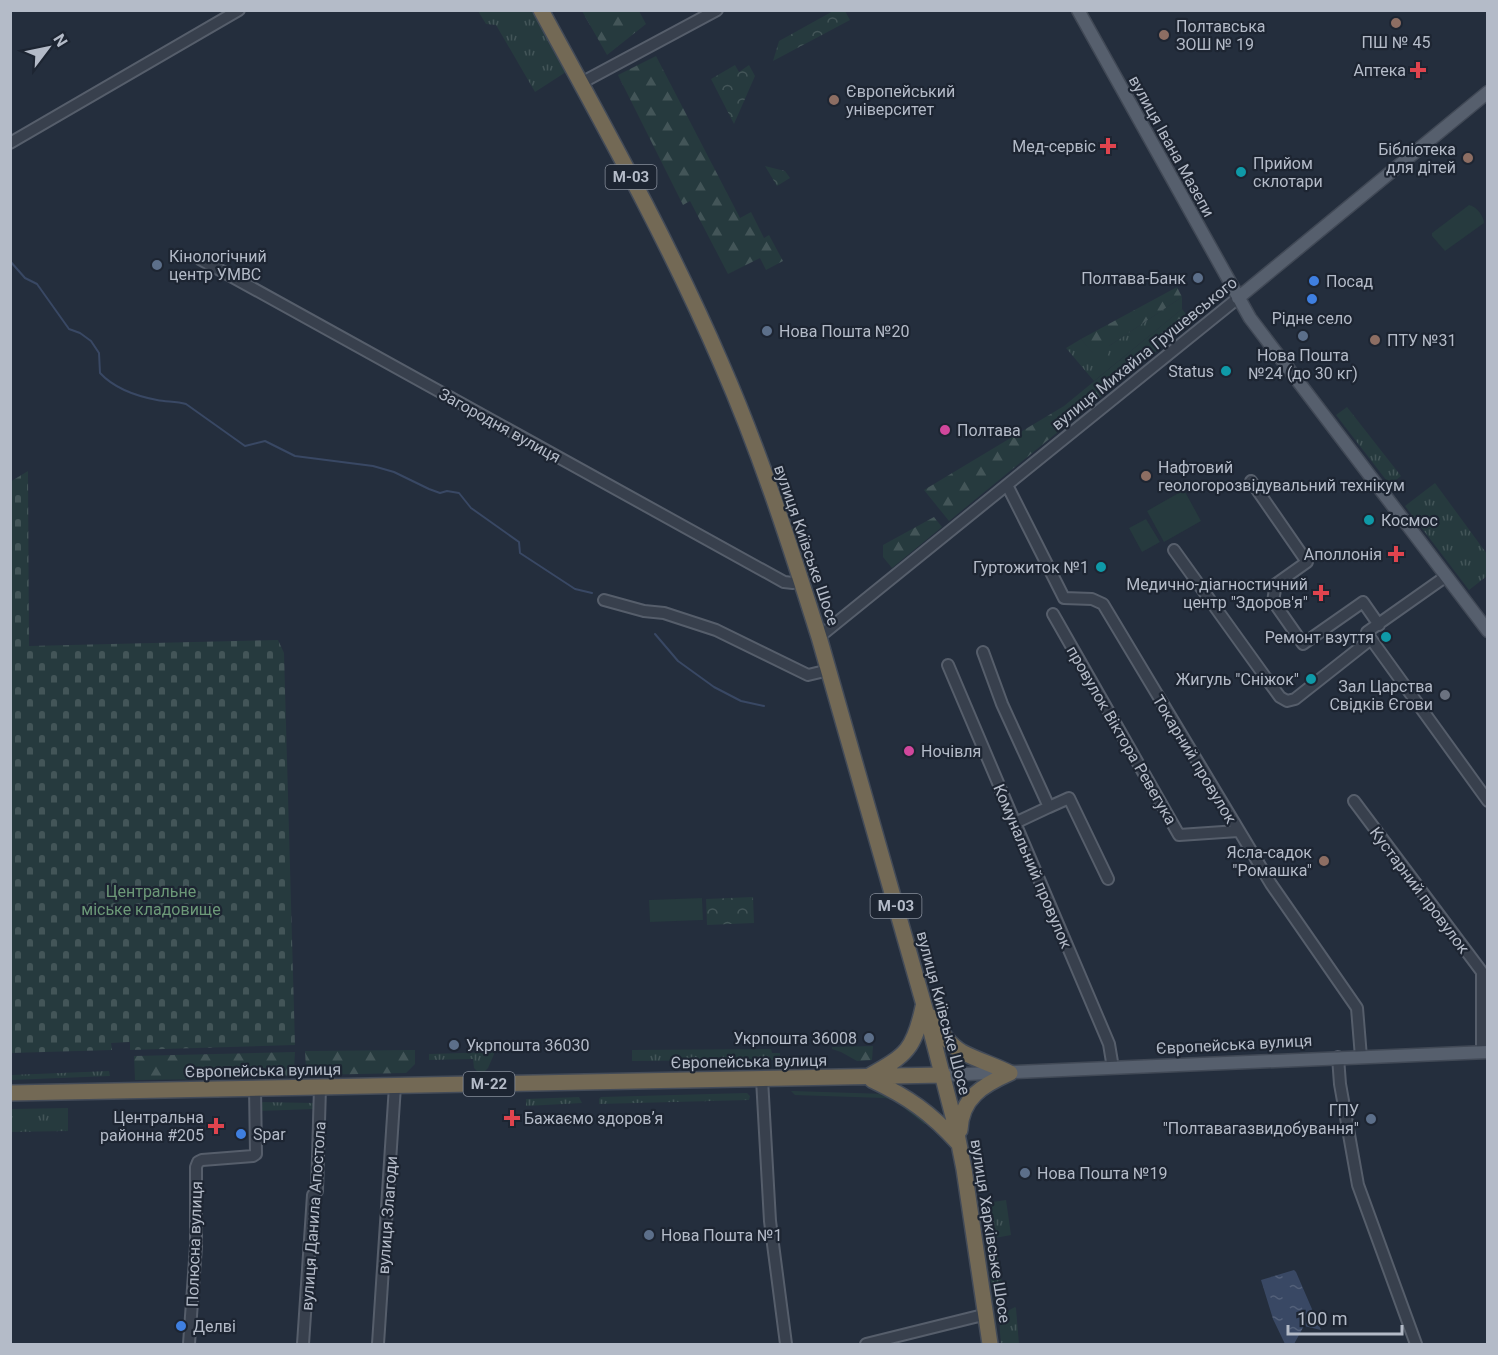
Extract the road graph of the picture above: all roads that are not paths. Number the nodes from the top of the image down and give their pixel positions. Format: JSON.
{"nodes":[{"id":1,"x":239,"y":10,"type":"edge"},
{"id":2,"x":541,"y":10,"type":"edge"},
{"id":3,"x":717,"y":10,"type":"edge"},
{"id":4,"x":1078,"y":10,"type":"edge"},
{"id":5,"x":581,"y":83,"type":"junction"},
{"id":6,"x":1488,"y":92,"type":"edge"},
{"id":7,"x":10,"y":143,"type":"edge"},
{"id":8,"x":200,"y":259,"type":"dead end"},
{"id":9,"x":1238,"y":298,"type":"junction"},
{"id":10,"x":1251,"y":481,"type":"dead end"},
{"id":11,"x":1007,"y":485,"type":"junction"},
{"id":12,"x":1174,"y":550,"type":"dead end"},
{"id":13,"x":1445,"y":577,"type":"junction"},
{"id":14,"x":801,"y":580,"type":"junction"},
{"id":15,"x":604,"y":600,"type":"dead end"},
{"id":16,"x":1053,"y":614,"type":"dead end"},
{"id":17,"x":1379,"y":625,"type":"junction"},
{"id":18,"x":1488,"y":631,"type":"edge"},
{"id":19,"x":819,"y":637,"type":"junction"},
{"id":20,"x":1371,"y":639,"type":"junction"},
{"id":21,"x":983,"y":652,"type":"dead end"},
{"id":22,"x":948,"y":665,"type":"dead end"},
{"id":23,"x":829,"y":670,"type":"junction"},
{"id":24,"x":1354,"y":801,"type":"dead end"},
{"id":25,"x":1488,"y":801,"type":"edge"},
{"id":26,"x":1049,"y":807,"type":"junction"},
{"id":27,"x":1014,"y":823,"type":"junction"},
{"id":28,"x":1238,"y":831,"type":"junction"},
{"id":29,"x":1108,"y":879,"type":"dead end"},
{"id":30,"x":1485,"y":970,"type":"edge"},
{"id":31,"x":924,"y":1004,"type":"junction"},
{"id":32,"x":1485,"y":1052,"type":"edge"},
{"id":33,"x":1361,"y":1057,"type":"junction"},
{"id":34,"x":1338,"y":1058,"type":"junction"},
{"id":35,"x":1113,"y":1068,"type":"junction"},
{"id":36,"x":1010,"y":1073,"type":"junction"},
{"id":37,"x":943,"y":1075,"type":"junction"},
{"id":38,"x":867,"y":1077,"type":"junction"},
{"id":39,"x":762,"y":1079,"type":"junction"},
{"id":40,"x":395,"y":1086,"type":"junction"},
{"id":41,"x":320,"y":1087,"type":"junction"},
{"id":42,"x":255,"y":1088,"type":"junction"},
{"id":43,"x":10,"y":1093,"type":"edge"},
{"id":44,"x":955,"y":1124,"type":"joint"},
{"id":45,"x":960,"y":1145,"type":"junction"},
{"id":46,"x":987,"y":1314,"type":"junction"},
{"id":47,"x":189,"y":1344,"type":"edge"},
{"id":48,"x":303,"y":1344,"type":"edge"},
{"id":49,"x":378,"y":1344,"type":"edge"},
{"id":50,"x":786,"y":1344,"type":"edge"},
{"id":51,"x":866,"y":1344,"type":"edge"},
{"id":52,"x":990,"y":1344,"type":"edge"},
{"id":53,"x":1416,"y":1344,"type":"edge"}],
"edges":[{"from":1,"to":7,"type":"street"},
{"from":2,"to":5,"type":"highway","name":"вулиця Київське Шосе","number":"М-03"},
{"from":3,"to":5,"type":"street"},
{"from":4,"to":9,"type":"main road","name":"вулиця Івана Мазепи"},
{"from":5,"to":14,"type":"highway","name":"вулиця Київське Шосе","number":"М-03"},
{"from":6,"to":9,"type":"main road","name":"вулиця Михайла Грушевського"},
{"from":8,"to":14,"type":"street","name":"Загородня вулиця"},
{"from":9,"to":11,"type":"street","name":"вулиця Михайла Грушевського"},
{"from":9,"to":13,"type":"main road","name":"вулиця Івана Мазепи"},
{"from":10,"to":17,"type":"street"},
{"from":11,"to":19,"type":"street","name":"вулиця Михайла Грушевського"},
{"from":11,"to":28,"type":"street","name":"Токарний провулок"},
{"from":12,"to":20,"type":"street"},
{"from":13,"to":17,"type":"street"},
{"from":13,"to":18,"type":"main road","name":"вулиця Івана Мазепи"},
{"from":14,"to":19,"type":"highway","name":"вулиця Київське Шосе","number":"М-03"},
{"from":15,"to":23,"type":"street"},
{"from":16,"to":28,"type":"street","name":"провулок Віктора Ревегука"},
{"from":17,"to":20,"type":"street"},
{"from":19,"to":23,"type":"highway","name":"вулиця Київське Шосе","number":"М-03"},
{"from":20,"to":25,"type":"street"},
{"from":21,"to":26,"type":"street"},
{"from":22,"to":27,"type":"street","name":"Комунальний провулок"},
{"from":23,"to":31,"type":"highway","name":"вулиця Київське Шосе","number":"М-03"},
{"from":24,"to":30,"type":"street","name":"Кустарний провулок"},
{"from":26,"to":27,"type":"street"},
{"from":26,"to":29,"type":"street"},
{"from":27,"to":35,"type":"street","name":"Комунальний провулок"},
{"from":28,"to":33,"type":"street","name":"Токарний провулок"},
{"from":30,"to":32,"type":"street","name":"Кустарний провулок"},
{"from":31,"to":36,"type":"highway"},
{"from":31,"to":37,"type":"highway","name":"вулиця Київське Шосе","number":"М-03"},
{"from":31,"to":38,"type":"highway"},
{"from":32,"to":33,"type":"main road","name":"Європейська вулиця"},
{"from":33,"to":34,"type":"main road","name":"Європейська вулиця"},
{"from":34,"to":35,"type":"main road","name":"Європейська вулиця"},
{"from":34,"to":53,"type":"street"},
{"from":35,"to":36,"type":"main road","name":"Європейська вулиця"},
{"from":36,"to":37,"type":"main road","name":"Європейська вулиця"},
{"from":36,"to":45,"type":"highway"},
{"from":37,"to":38,"type":"highway","name":"Європейська вулиця","number":"М-22"},
{"from":37,"to":44,"type":"highway","name":"вулиця Київське Шосе","number":"М-03"},
{"from":38,"to":39,"type":"highway","name":"Європейська вулиця","number":"М-22"},
{"from":38,"to":45,"type":"highway"},
{"from":39,"to":40,"type":"highway","name":"Європейська вулиця","number":"М-22"},
{"from":39,"to":50,"type":"street"},
{"from":40,"to":41,"type":"highway","name":"Європейська вулиця","number":"М-22"},
{"from":40,"to":49,"type":"street","name":"вулиця Злагоди"},
{"from":41,"to":42,"type":"highway","name":"Європейська вулиця","number":"М-22"},
{"from":41,"to":48,"type":"street","name":"вулиця Данила Апостола"},
{"from":42,"to":43,"type":"highway","name":"Європейська вулиця","number":"М-22"},
{"from":42,"to":47,"type":"street","name":"Полюсна вулиця"},
{"from":44,"to":45,"type":"highway","name":"вулиця Харківське Шосе","number":"М-03"},
{"from":45,"to":46,"type":"highway","name":"вулиця Харківське Шосе","number":"М-03"},
{"from":46,"to":51,"type":"street"},
{"from":46,"to":52,"type":"highway","name":"вулиця Харківське Шосе","number":"М-03"}]}
